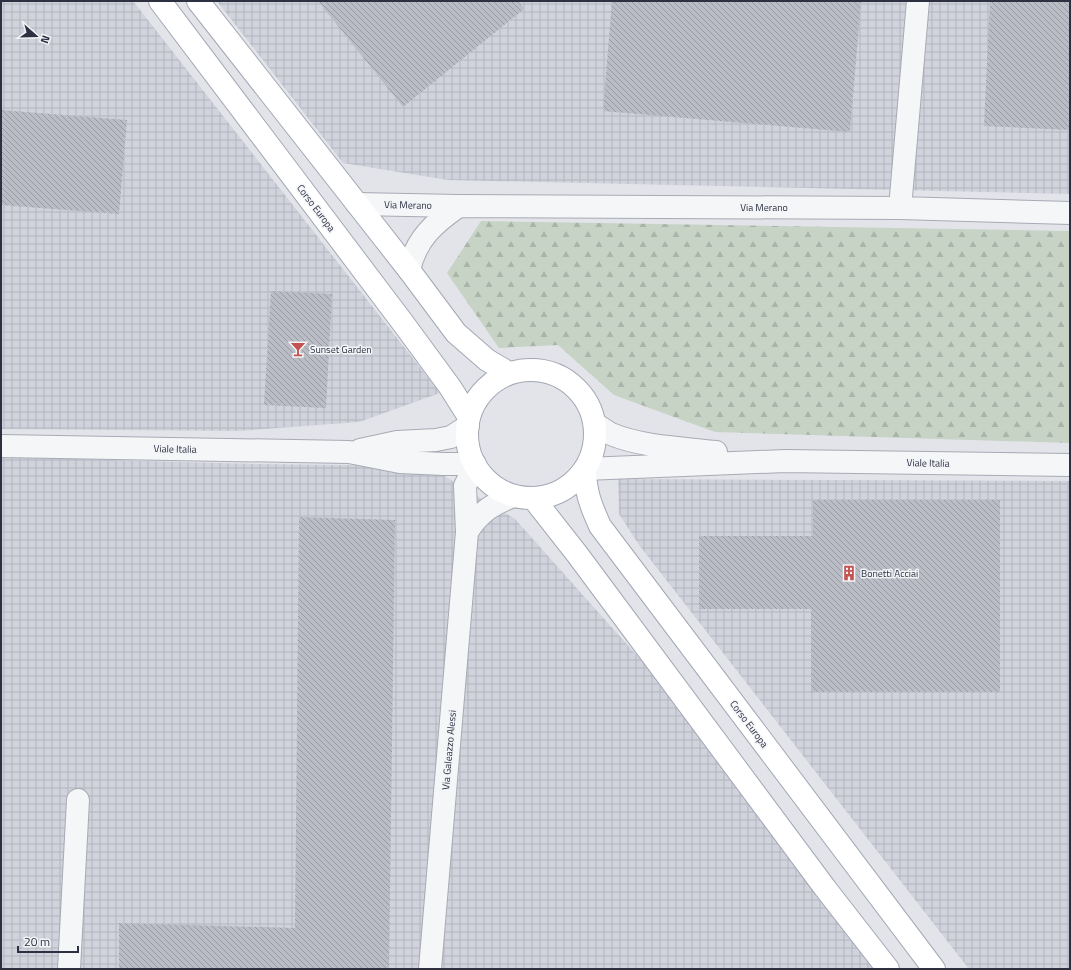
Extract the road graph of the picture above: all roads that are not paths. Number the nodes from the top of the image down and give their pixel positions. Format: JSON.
{"nodes":[{"id":1,"x":160,"y":1,"type":"edge"},
{"id":2,"x":198,"y":1,"type":"edge"},
{"id":3,"x":918,"y":1,"type":"edge"},
{"id":4,"x":357,"y":204,"type":"junction"},
{"id":5,"x":459,"y":206,"type":"junction"},
{"id":6,"x":900,"y":208,"type":"junction"},
{"id":7,"x":1070,"y":214,"type":"edge"},
{"id":8,"x":410,"y":270,"type":"junction"},
{"id":9,"x":509,"y":373,"type":"junction"},
{"id":10,"x":469,"y":421,"type":"junction"},
{"id":11,"x":595,"y":424,"type":"junction"},
{"id":12,"x":1,"y":446,"type":"edge"},
{"id":13,"x":349,"y":452,"type":"junction"},
{"id":14,"x":785,"y":461,"type":"junction"},
{"id":15,"x":475,"y":464,"type":"junction"},
{"id":16,"x":1070,"y":465,"type":"edge"},
{"id":17,"x":585,"y":469,"type":"junction"},
{"id":18,"x":524,"y":497,"type":"junction"},
{"id":19,"x":467,"y":532,"type":"junction"},
{"id":20,"x":78,"y":800,"type":"dead end"},
{"id":21,"x":69,"y":969,"type":"edge"},
{"id":22,"x":430,"y":969,"type":"edge"},
{"id":23,"x":888,"y":969,"type":"edge"},
{"id":24,"x":934,"y":969,"type":"edge"}],
"edges":[{"from":1,"to":10,"type":"main road","name":"Corso Europa"},
{"from":2,"to":4,"type":"main road"},
{"from":3,"to":6,"type":"street"},
{"from":4,"to":5,"type":"street","name":"Via Merano"},
{"from":4,"to":8,"type":"main road"},
{"from":5,"to":6,"type":"street","name":"Via Merano"},
{"from":5,"to":8,"type":"street","name":"Via Merano"},
{"from":6,"to":7,"type":"street","name":"Via Merano"},
{"from":8,"to":9,"type":"main road"},
{"from":9,"to":10,"type":"main road"},
{"from":9,"to":11,"type":"main road"},
{"from":10,"to":13,"type":"street","name":"Viale Italia"},
{"from":10,"to":15,"type":"main road"},
{"from":11,"to":14,"type":"street","name":"Viale Italia"},
{"from":11,"to":17,"type":"main road"},
{"from":12,"to":13,"type":"street","name":"Viale Italia"},
{"from":13,"to":15,"type":"street","name":"Viale Italia"},
{"from":14,"to":16,"type":"street","name":"Viale Italia"},
{"from":14,"to":17,"type":"street","name":"Viale Italia"},
{"from":15,"to":18,"type":"main road"},
{"from":15,"to":19,"type":"street","name":"Via Galeazzo Alessi"},
{"from":17,"to":18,"type":"main road"},
{"from":17,"to":24,"type":"main road","name":"Corso Europa"},
{"from":18,"to":19,"type":"street"},
{"from":18,"to":23,"type":"main road"},
{"from":19,"to":22,"type":"street","name":"Via Galeazzo Alessi"},
{"from":20,"to":21,"type":"street"}]}
